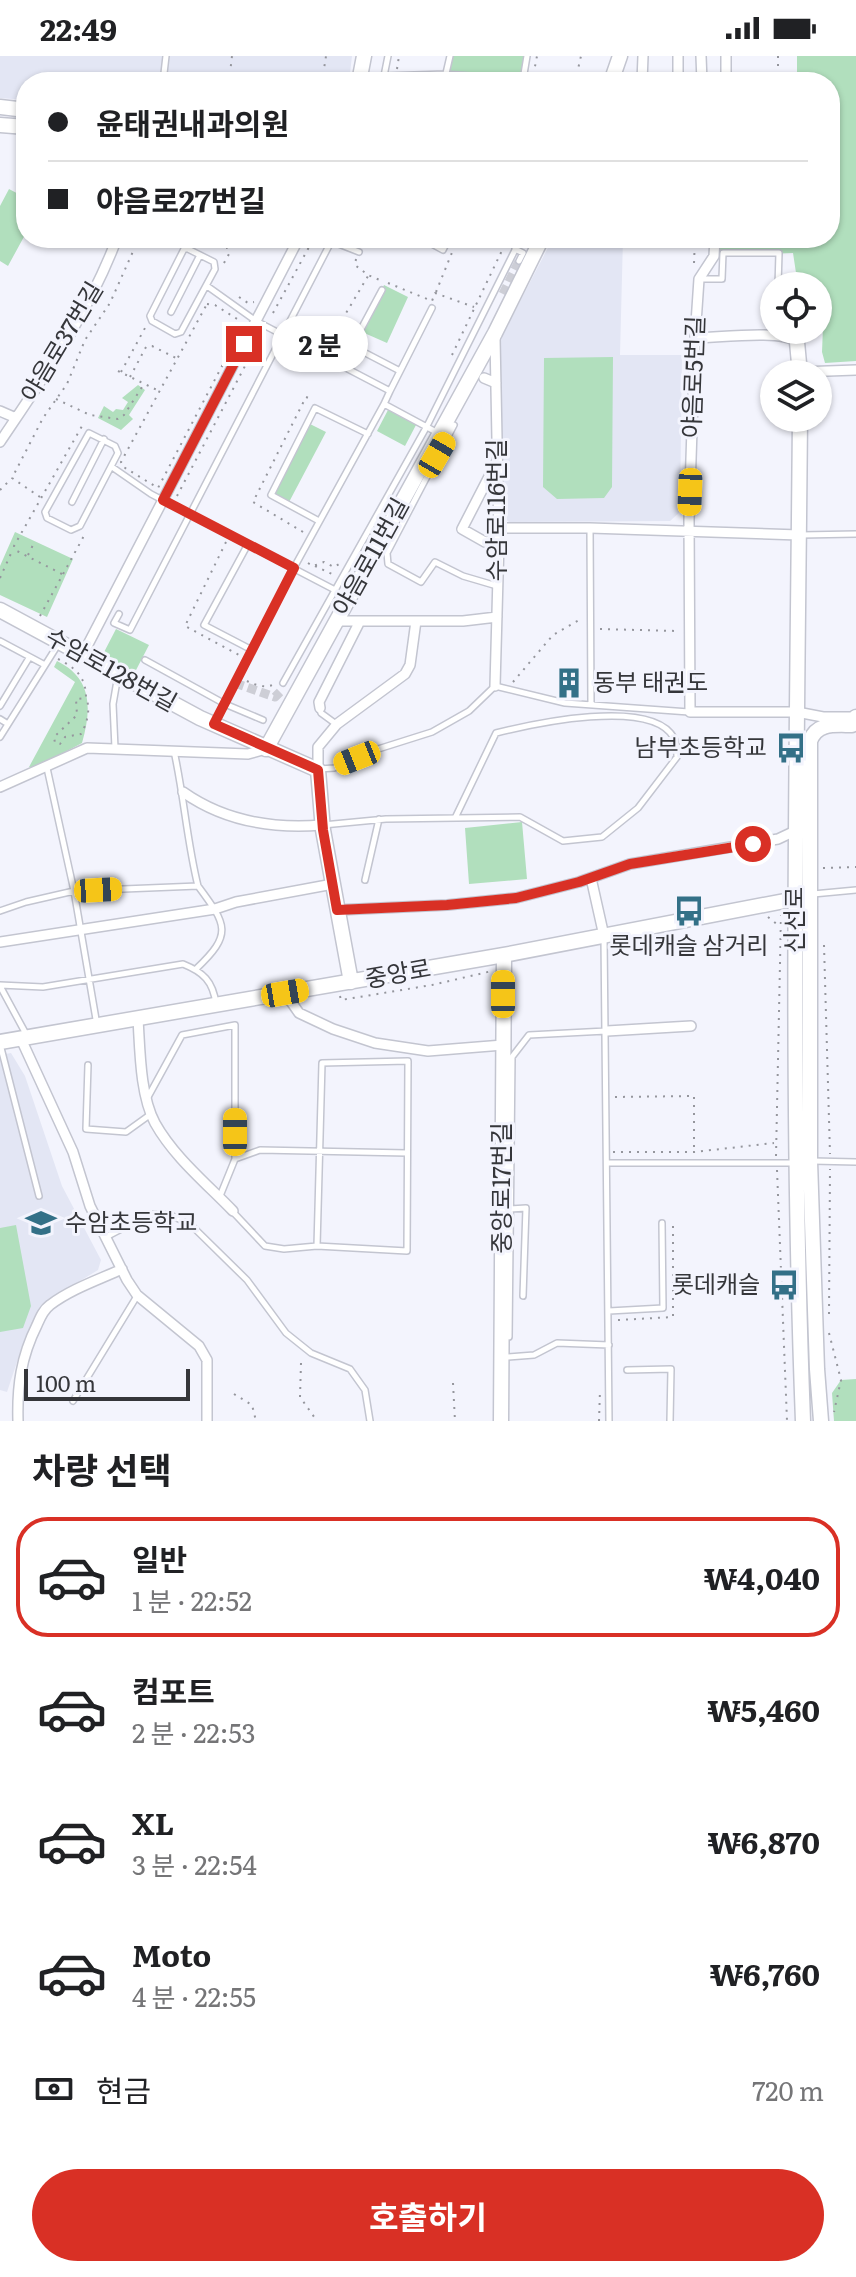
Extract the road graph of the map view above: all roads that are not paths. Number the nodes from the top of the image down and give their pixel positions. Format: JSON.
{"nodes":[{"id":1,"x":113,"y":248,"type":"edge"},
{"id":2,"x":294,"y":248,"type":"edge"},
{"id":3,"x":327,"y":248,"type":"edge"},
{"id":4,"x":348,"y":248,"type":"edge"},
{"id":5,"x":537,"y":248,"type":"edge"},
{"id":6,"x":714,"y":248,"type":"edge"},
{"id":7,"x":515,"y":249,"type":"joint"},
{"id":8,"x":358,"y":254,"type":"road end"},
{"id":9,"x":200,"y":255,"type":"junction"},
{"id":10,"x":519,"y":261,"type":"tunnel mouth"},
{"id":11,"x":778,"y":272,"type":"edge"},
{"id":12,"x":699,"y":279,"type":"junction"},
{"id":13,"x":207,"y":286,"type":"junction"},
{"id":14,"x":382,"y":290,"type":"dead end"},
{"id":15,"x":432,"y":308,"type":"dead end"},
{"id":16,"x":171,"y":312,"type":"dead end"},
{"id":17,"x":256,"y":321,"type":"junction"},
{"id":18,"x":495,"y":333,"type":"junction"},
{"id":19,"x":283,"y":334,"type":"junction"},
{"id":20,"x":760,"y":334,"type":"edge"},
{"id":21,"x":695,"y":338,"type":"junction"},
{"id":22,"x":856,"y":370,"type":"edge"},
{"id":23,"x":400,"y":371,"type":"junction"},
{"id":24,"x":832,"y":371,"type":"edge"},
{"id":25,"x":484,"y":378,"type":"dead end"},
{"id":26,"x":496,"y":383,"type":"junction"},
{"id":27,"x":390,"y":391,"type":"junction"},
{"id":28,"x":384,"y":404,"type":"junction"},
{"id":29,"x":0,"y":411,"type":"edge"},
{"id":30,"x":16,"y":418,"type":"junction"},
{"id":31,"x":454,"y":425,"type":"dead end"},
{"id":32,"x":433,"y":430,"type":"junction"},
{"id":33,"x":800,"y":432,"type":"edge"},
{"id":34,"x":368,"y":434,"type":"junction"},
{"id":35,"x":104,"y":439,"type":"junction"},
{"id":36,"x":0,"y":442,"type":"edge"},
{"id":37,"x":497,"y":460,"type":"junction"},
{"id":38,"x":112,"y":467,"type":"junction"},
{"id":39,"x":487,"y":480,"type":"junction"},
{"id":40,"x":498,"y":485,"type":"junction"},
{"id":41,"x":163,"y":500,"type":"junction"},
{"id":42,"x":72,"y":502,"type":"dead end"},
{"id":43,"x":190,"y":514,"type":"junction"},
{"id":44,"x":319,"y":521,"type":"junction"},
{"id":45,"x":499,"y":528,"type":"junction"},
{"id":46,"x":590,"y":528,"type":"junction"},
{"id":47,"x":689,"y":532,"type":"junction"},
{"id":48,"x":856,"y":534,"type":"edge"},
{"id":49,"x":799,"y":535,"type":"junction"},
{"id":50,"x":499,"y":540,"type":"junction"},
{"id":51,"x":248,"y":544,"type":"junction"},
{"id":52,"x":294,"y":568,"type":"junction"},
{"id":53,"x":498,"y":586,"type":"junction"},
{"id":54,"x":335,"y":590,"type":"junction"},
{"id":55,"x":0,"y":610,"type":"edge"},
{"id":56,"x":119,"y":614,"type":"dead end"},
{"id":57,"x":497,"y":617,"type":"junction"},
{"id":58,"x":336,"y":621,"type":"junction"},
{"id":59,"x":360,"y":621,"type":"junction"},
{"id":60,"x":416,"y":621,"type":"junction"},
{"id":61,"x":0,"y":641,"type":"edge"},
{"id":62,"x":61,"y":646,"type":"junction"},
{"id":63,"x":252,"y":650,"type":"junction"},
{"id":64,"x":83,"y":654,"type":"junction"},
{"id":65,"x":29,"y":658,"type":"junction"},
{"id":66,"x":145,"y":660,"type":"dead end"},
{"id":67,"x":45,"y":666,"type":"junction"},
{"id":68,"x":118,"y":675,"type":"junction"},
{"id":69,"x":280,"y":683,"type":"road end"},
{"id":70,"x":495,"y":686,"type":"junction"},
{"id":71,"x":225,"y":704,"type":"junction"},
{"id":72,"x":591,"y":705,"type":"junction"},
{"id":73,"x":0,"y":706,"type":"edge"},
{"id":74,"x":320,"y":708,"type":"joint"},
{"id":75,"x":690,"y":712,"type":"junction"},
{"id":76,"x":797,"y":712,"type":"junction"},
{"id":77,"x":856,"y":717,"type":"edge"},
{"id":78,"x":0,"y":719,"type":"edge"},
{"id":79,"x":263,"y":720,"type":"dead end"},
{"id":80,"x":8,"y":724,"type":"junction"},
{"id":81,"x":214,"y":724,"type":"junction"},
{"id":82,"x":337,"y":724,"type":"junction"},
{"id":83,"x":0,"y":737,"type":"edge"},
{"id":84,"x":810,"y":746,"type":"junction"},
{"id":85,"x":115,"y":749,"type":"junction"},
{"id":86,"x":266,"y":749,"type":"junction"},
{"id":87,"x":174,"y":751,"type":"junction"},
{"id":88,"x":46,"y":766,"type":"junction"},
{"id":89,"x":318,"y":770,"type":"junction"},
{"id":90,"x":0,"y":787,"type":"edge"},
{"id":91,"x":183,"y":792,"type":"junction"},
{"id":92,"x":456,"y":816,"type":"junction"},
{"id":93,"x":379,"y":819,"type":"junction"},
{"id":94,"x":322,"y":825,"type":"junction"},
{"id":95,"x":795,"y":831,"type":"junction"},
{"id":96,"x":591,"y":878,"type":"junction"},
{"id":97,"x":365,"y":880,"type":"dead end"},
{"id":98,"x":333,"y":884,"type":"junction"},
{"id":99,"x":198,"y":886,"type":"junction"},
{"id":100,"x":856,"y":890,"type":"edge"},
{"id":101,"x":74,"y":891,"type":"junction"},
{"id":102,"x":802,"y":897,"type":"junction"},
{"id":103,"x":215,"y":909,"type":"junction"},
{"id":104,"x":337,"y":910,"type":"junction"},
{"id":105,"x":0,"y":911,"type":"edge"},
{"id":106,"x":80,"y":929,"type":"junction"},
{"id":107,"x":604,"y":936,"type":"junction"},
{"id":108,"x":0,"y":942,"type":"edge"},
{"id":109,"x":504,"y":955,"type":"junction"},
{"id":110,"x":196,"y":969,"type":"junction"},
{"id":111,"x":89,"y":980,"type":"junction"},
{"id":112,"x":351,"y":982,"type":"junction"},
{"id":113,"x":0,"y":985,"type":"edge"},
{"id":114,"x":285,"y":993,"type":"junction"},
{"id":115,"x":216,"y":1005,"type":"junction"},
{"id":116,"x":138,"y":1019,"type":"junction"},
{"id":117,"x":97,"y":1026,"type":"junction"},
{"id":118,"x":691,"y":1026,"type":"dead end"},
{"id":119,"x":607,"y":1031,"type":"junction"},
{"id":120,"x":25,"y":1038,"type":"junction"},
{"id":121,"x":0,"y":1042,"type":"edge"},
{"id":122,"x":503,"y":1045,"type":"junction"},
{"id":123,"x":88,"y":1065,"type":"dead end"},
{"id":124,"x":148,"y":1098,"type":"junction"},
{"id":125,"x":152,"y":1114,"type":"junction"},
{"id":126,"x":321,"y":1151,"type":"junction"},
{"id":127,"x":407,"y":1153,"type":"junction"},
{"id":128,"x":235,"y":1159,"type":"junction"},
{"id":129,"x":803,"y":1162,"type":"junction"},
{"id":130,"x":856,"y":1162,"type":"edge"},
{"id":131,"x":608,"y":1163,"type":"junction"},
{"id":132,"x":39,"y":1196,"type":"dead end"},
{"id":133,"x":219,"y":1197,"type":"junction"},
{"id":134,"x":510,"y":1209,"type":"junction"},
{"id":135,"x":233,"y":1211,"type":"joint"},
{"id":136,"x":662,"y":1223,"type":"dead end"},
{"id":137,"x":105,"y":1237,"type":"junction"},
{"id":138,"x":317,"y":1246,"type":"junction"},
{"id":139,"x":122,"y":1269,"type":"junction"},
{"id":140,"x":137,"y":1295,"type":"junction"},
{"id":141,"x":523,"y":1296,"type":"dead end"},
{"id":142,"x":609,"y":1311,"type":"junction"},
{"id":143,"x":609,"y":1345,"type":"junction"},
{"id":144,"x":508,"y":1357,"type":"junction"},
{"id":145,"x":627,"y":1370,"type":"dead end"},
{"id":146,"x":73,"y":1401,"type":"dead end"},
{"id":147,"x":18,"y":1421,"type":"edge"},
{"id":148,"x":207,"y":1421,"type":"edge"},
{"id":149,"x":370,"y":1421,"type":"edge"},
{"id":150,"x":501,"y":1421,"type":"edge"},
{"id":151,"x":507,"y":1421,"type":"edge"},
{"id":152,"x":609,"y":1421,"type":"edge"},
{"id":153,"x":670,"y":1421,"type":"edge"},
{"id":154,"x":803,"y":1421,"type":"edge"},
{"id":155,"x":821,"y":1421,"type":"edge"}],
"edges":[{"from":1,"to":30,"type":"street","name":"야음로37번길"},
{"from":2,"to":17,"type":"street"},
{"from":3,"to":19,"type":"lane"},
{"from":4,"to":8,"type":"lane"},
{"from":5,"to":18,"type":"street","name":"야음로11번길"},
{"from":6,"to":12,"type":"street","name":"야음로5번길"},
{"from":7,"to":10,"type":"lane"},
{"from":7,"to":32,"type":"lane"},
{"from":9,"to":13,"type":"lane"},
{"from":9,"to":13,"type":"lane"},
{"from":9,"to":16,"type":"lane"},
{"from":11,"to":12,"type":"lane"},
{"from":12,"to":21,"type":"street","name":"야음로5번길"},
{"from":13,"to":17,"type":"lane"},
{"from":14,"to":23,"type":"lane"},
{"from":15,"to":23,"type":"lane"},
{"from":17,"to":19,"type":"lane"},
{"from":17,"to":41,"type":"street"},
{"from":18,"to":26,"type":"street","name":"수암로116번길"},
{"from":18,"to":32,"type":"street","name":"야음로11번길"},
{"from":19,"to":27,"type":"lane"},
{"from":19,"to":43,"type":"lane"},
{"from":20,"to":21,"type":"street"},
{"from":21,"to":47,"type":"street","name":"야음로5번길"},
{"from":22,"to":24,"type":"street"},
{"from":23,"to":27,"type":"lane"},
{"from":25,"to":26,"type":"street"},
{"from":26,"to":37,"type":"street","name":"수암로116번길"},
{"from":27,"to":28,"type":"lane"},
{"from":28,"to":32,"type":"lane"},
{"from":28,"to":34,"type":"lane"},
{"from":29,"to":30,"type":"street"},
{"from":30,"to":36,"type":"street","name":"야음로37번길"},
{"from":31,"to":53,"type":"lane"},
{"from":32,"to":54,"type":"lane"},
{"from":32,"to":58,"type":"street","name":"야음로11번길"},
{"from":33,"to":49,"type":"street","name":"신선로"},
{"from":34,"to":44,"type":"lane"},
{"from":34,"to":44,"type":"lane"},
{"from":35,"to":38,"type":"lane"},
{"from":35,"to":38,"type":"lane"},
{"from":35,"to":42,"type":"lane"},
{"from":37,"to":39,"type":"street"},
{"from":37,"to":40,"type":"street","name":"수암로116번길"},
{"from":38,"to":41,"type":"lane"},
{"from":39,"to":40,"type":"street"},
{"from":39,"to":50,"type":"street"},
{"from":40,"to":45,"type":"street","name":"수암로116번길"},
{"from":41,"to":43,"type":"lane"},
{"from":41,"to":64,"type":"street"},
{"from":43,"to":51,"type":"lane"},
{"from":43,"to":56,"type":"lane"},
{"from":44,"to":52,"type":"lane"},
{"from":45,"to":46,"type":"street"},
{"from":45,"to":50,"type":"street","name":"수암로116번길"},
{"from":46,"to":47,"type":"street"},
{"from":46,"to":72,"type":"lane"},
{"from":47,"to":49,"type":"street"},
{"from":47,"to":75,"type":"street","name":"야음로5번길"},
{"from":48,"to":49,"type":"lane"},
{"from":49,"to":76,"type":"street","name":"신선로"},
{"from":50,"to":53,"type":"street","name":"수암로116번길"},
{"from":51,"to":52,"type":"lane"},
{"from":51,"to":63,"type":"lane"},
{"from":52,"to":54,"type":"lane"},
{"from":52,"to":63,"type":"lane"},
{"from":53,"to":57,"type":"street","name":"수암로116번길"},
{"from":54,"to":69,"type":"lane"},
{"from":55,"to":62,"type":"street","name":"수암로128번길"},
{"from":57,"to":60,"type":"street"},
{"from":57,"to":70,"type":"street","name":"수암로116번길"},
{"from":58,"to":59,"type":"street"},
{"from":58,"to":86,"type":"street","name":"야음로11번길"},
{"from":59,"to":60,"type":"street"},
{"from":59,"to":74,"type":"street"},
{"from":60,"to":82,"type":"street"},
{"from":61,"to":65,"type":"lane"},
{"from":62,"to":64,"type":"street","name":"수암로128번길"},
{"from":62,"to":67,"type":"lane"},
{"from":63,"to":71,"type":"lane"},
{"from":64,"to":68,"type":"street","name":"수암로128번길"},
{"from":65,"to":67,"type":"lane"},
{"from":65,"to":73,"type":"lane"},
{"from":66,"to":71,"type":"lane"},
{"from":67,"to":80,"type":"lane"},
{"from":68,"to":81,"type":"street","name":"수암로128번길"},
{"from":68,"to":85,"type":"lane"},
{"from":70,"to":72,"type":"lane"},
{"from":70,"to":89,"type":"lane"},
{"from":71,"to":79,"type":"lane"},
{"from":71,"to":81,"type":"lane"},
{"from":72,"to":75,"type":"lane"},
{"from":74,"to":82,"type":"lane"},
{"from":75,"to":76,"type":"street"},
{"from":76,"to":77,"type":"street"},
{"from":76,"to":84,"type":"street"},
{"from":76,"to":95,"type":"street","name":"신선로"},
{"from":77,"to":84,"type":"street"},
{"from":78,"to":80,"type":"lane"},
{"from":80,"to":83,"type":"lane"},
{"from":81,"to":86,"type":"street","name":"수암로128번길"},
{"from":82,"to":89,"type":"street"},
{"from":84,"to":102,"type":"street","name":"신선로"},
{"from":85,"to":87,"type":"street"},
{"from":85,"to":88,"type":"street"},
{"from":86,"to":87,"type":"street"},
{"from":86,"to":89,"type":"street"},
{"from":87,"to":91,"type":"lane"},
{"from":88,"to":90,"type":"street"},
{"from":88,"to":101,"type":"lane"},
{"from":89,"to":94,"type":"street"},
{"from":91,"to":94,"type":"street"},
{"from":91,"to":99,"type":"lane"},
{"from":92,"to":92,"type":"lane"},
{"from":92,"to":93,"type":"lane"},
{"from":93,"to":94,"type":"lane"},
{"from":93,"to":97,"type":"lane"},
{"from":94,"to":98,"type":"street"},
{"from":95,"to":96,"type":"street"},
{"from":95,"to":102,"type":"street","name":"신선로"},
{"from":96,"to":104,"type":"street"},
{"from":96,"to":107,"type":"street"},
{"from":98,"to":103,"type":"street"},
{"from":98,"to":104,"type":"street"},
{"from":99,"to":101,"type":"lane"},
{"from":99,"to":103,"type":"lane"},
{"from":100,"to":102,"type":"lane"},
{"from":101,"to":105,"type":"lane"},
{"from":101,"to":106,"type":"lane"},
{"from":102,"to":107,"type":"street","name":"중앙로"},
{"from":102,"to":129,"type":"street","name":"신선로"},
{"from":103,"to":106,"type":"street"},
{"from":103,"to":110,"type":"lane"},
{"from":104,"to":112,"type":"street"},
{"from":106,"to":108,"type":"street"},
{"from":106,"to":111,"type":"lane"},
{"from":107,"to":109,"type":"street","name":"중앙로"},
{"from":107,"to":119,"type":"lane"},
{"from":109,"to":112,"type":"street","name":"중앙로"},
{"from":109,"to":122,"type":"street","name":"중앙로17번길"},
{"from":110,"to":111,"type":"lane"},
{"from":110,"to":115,"type":"lane"},
{"from":111,"to":113,"type":"lane"},
{"from":111,"to":117,"type":"lane"},
{"from":112,"to":114,"type":"street","name":"중앙로"},
{"from":113,"to":120,"type":"lane"},
{"from":114,"to":115,"type":"street","name":"중앙로"},
{"from":114,"to":122,"type":"street"},
{"from":115,"to":116,"type":"street","name":"중앙로"},
{"from":116,"to":117,"type":"street","name":"중앙로"},
{"from":116,"to":124,"type":"street"},
{"from":117,"to":120,"type":"street","name":"중앙로"},
{"from":118,"to":119,"type":"street"},
{"from":119,"to":131,"type":"lane"},
{"from":119,"to":134,"type":"lane"},
{"from":120,"to":121,"type":"street","name":"중앙로"},
{"from":120,"to":137,"type":"street"},
{"from":121,"to":132,"type":"lane"},
{"from":122,"to":150,"type":"street","name":"중앙로17번길"},
{"from":123,"to":125,"type":"lane"},
{"from":124,"to":125,"type":"street"},
{"from":124,"to":128,"type":"lane"},
{"from":125,"to":133,"type":"street"},
{"from":126,"to":127,"type":"lane"},
{"from":126,"to":127,"type":"lane"},
{"from":126,"to":128,"type":"lane"},
{"from":126,"to":138,"type":"lane"},
{"from":127,"to":138,"type":"lane"},
{"from":128,"to":133,"type":"lane"},
{"from":129,"to":130,"type":"lane"},
{"from":129,"to":131,"type":"lane"},
{"from":129,"to":154,"type":"street","name":"신선로"},
{"from":129,"to":155,"type":"street","name":"신선로"},
{"from":131,"to":142,"type":"lane"},
{"from":133,"to":135,"type":"street"},
{"from":134,"to":141,"type":"lane"},
{"from":134,"to":144,"type":"lane"},
{"from":135,"to":138,"type":"lane"},
{"from":136,"to":142,"type":"lane"},
{"from":137,"to":139,"type":"street"},
{"from":137,"to":149,"type":"lane"},
{"from":139,"to":140,"type":"street"},
{"from":139,"to":147,"type":"street"},
{"from":140,"to":146,"type":"lane"},
{"from":140,"to":148,"type":"street"},
{"from":142,"to":143,"type":"lane"},
{"from":143,"to":144,"type":"lane"},
{"from":143,"to":152,"type":"lane"},
{"from":144,"to":151,"type":"lane"},
{"from":145,"to":153,"type":"lane"}]}
